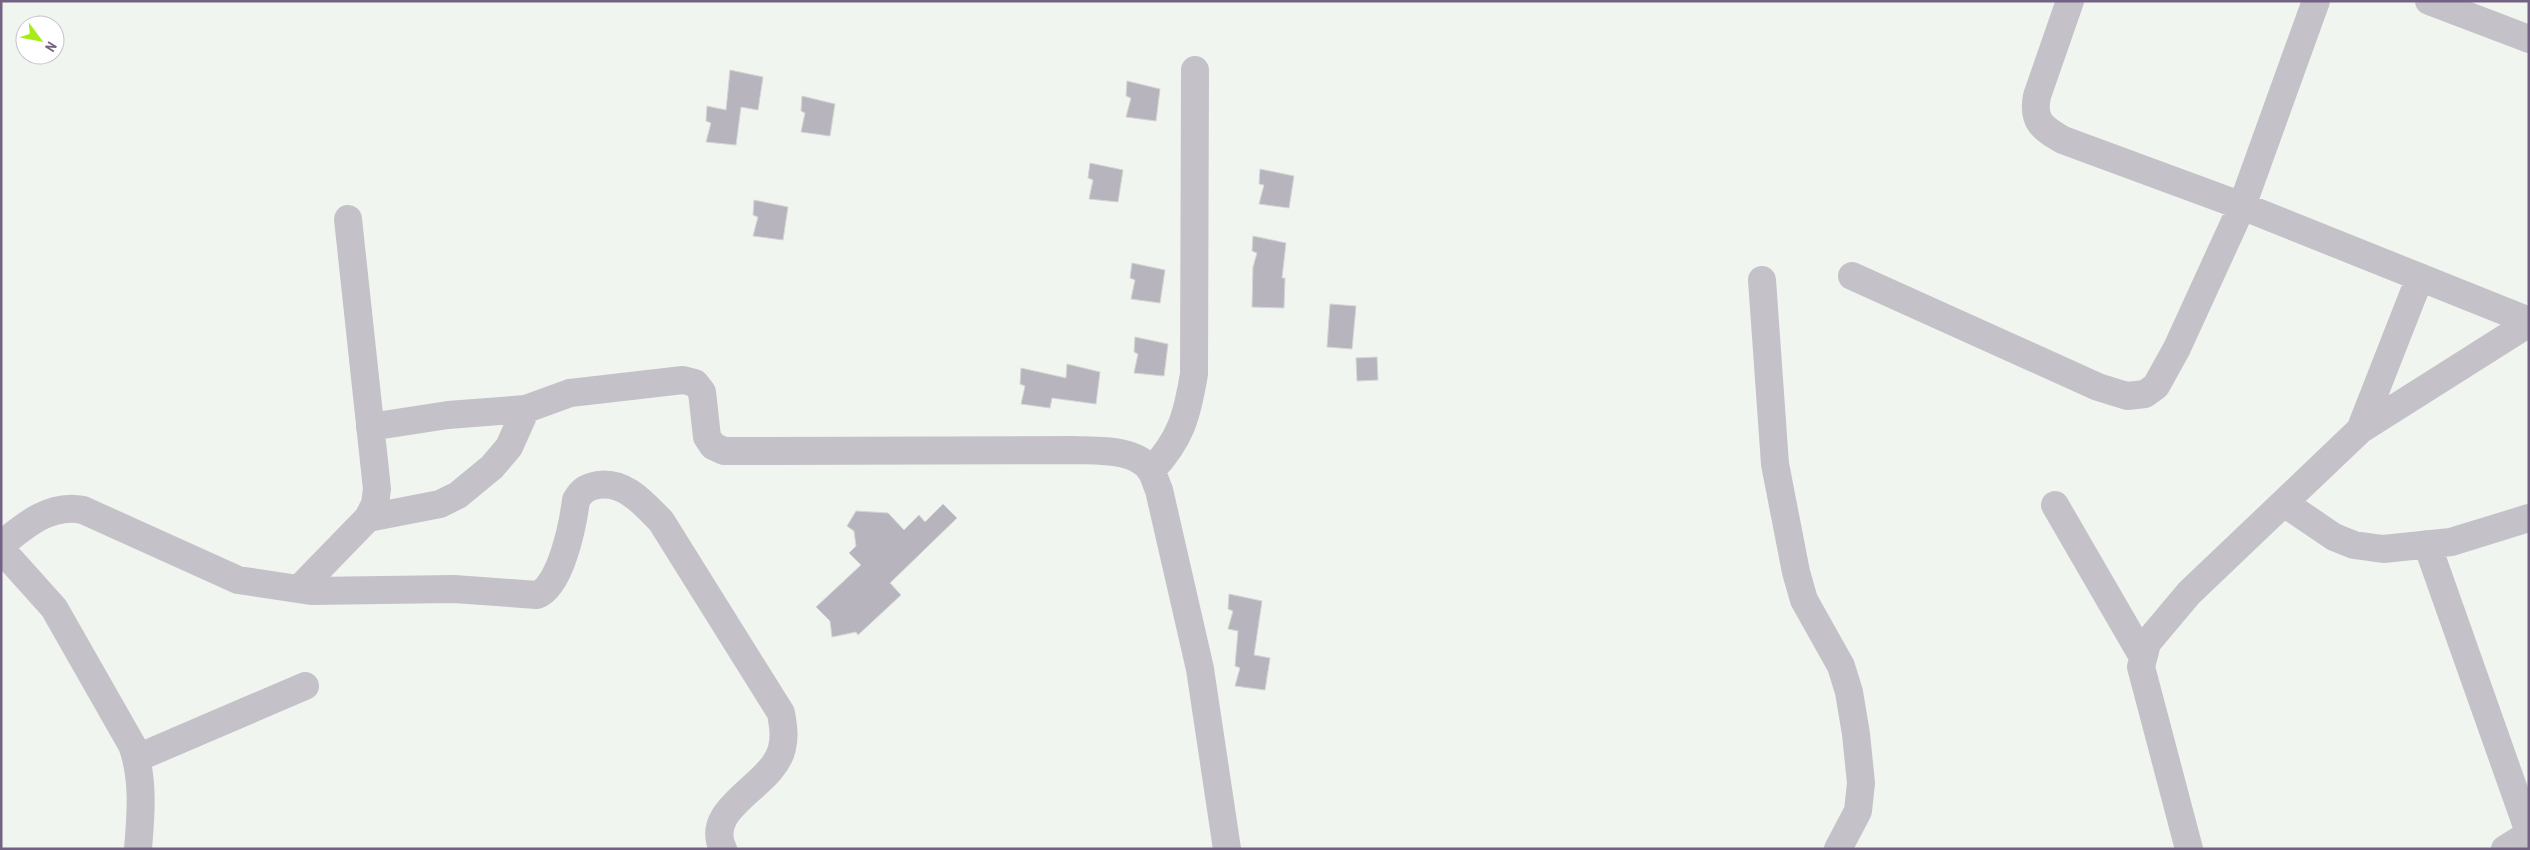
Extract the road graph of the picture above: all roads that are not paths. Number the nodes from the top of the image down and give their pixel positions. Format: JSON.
{"nodes":[{"id":1,"x":2070,"y":1,"type":"edge"},
{"id":2,"x":2316,"y":1,"type":"edge"},
{"id":3,"x":2429,"y":1,"type":"edge"},
{"id":4,"x":2529,"y":39,"type":"edge"},
{"id":5,"x":1195,"y":70,"type":"dead end"},
{"id":6,"x":2242,"y":206,"type":"junction"},
{"id":7,"x":348,"y":219,"type":"dead end"},
{"id":8,"x":1852,"y":276,"type":"dead end"},
{"id":9,"x":2420,"y":277,"type":"junction"},
{"id":10,"x":1762,"y":280,"type":"dead end"},
{"id":11,"x":2529,"y":322,"type":"edge"},
{"id":12,"x":526,"y":409,"type":"junction"},
{"id":13,"x":370,"y":427,"type":"junction"},
{"id":14,"x":2360,"y":430,"type":"junction"},
{"id":15,"x":1151,"y":470,"type":"junction"},
{"id":16,"x":2284,"y":502,"type":"junction"},
{"id":17,"x":2055,"y":505,"type":"dead end"},
{"id":18,"x":368,"y":518,"type":"junction"},
{"id":19,"x":2529,"y":518,"type":"edge"},
{"id":20,"x":2427,"y":544,"type":"junction"},
{"id":21,"x":1,"y":545,"type":"edge"},
{"id":22,"x":1,"y":549,"type":"edge"},
{"id":23,"x":299,"y":589,"type":"junction"},
{"id":24,"x":2143,"y":657,"type":"junction"},
{"id":25,"x":305,"y":686,"type":"dead end"},
{"id":26,"x":137,"y":758,"type":"junction"},
{"id":27,"x":2529,"y":833,"type":"edge"},
{"id":28,"x":138,"y":849,"type":"edge"},
{"id":29,"x":723,"y":849,"type":"edge"},
{"id":30,"x":1226,"y":849,"type":"edge"},
{"id":31,"x":1838,"y":849,"type":"edge"},
{"id":32,"x":2189,"y":849,"type":"edge"},
{"id":33,"x":2505,"y":849,"type":"edge"}],
"edges":[{"from":1,"to":6,"type":"street"},
{"from":2,"to":6,"type":"street"},
{"from":3,"to":4,"type":"street"},
{"from":5,"to":15,"type":"street"},
{"from":6,"to":8,"type":"street"},
{"from":6,"to":9,"type":"street"},
{"from":7,"to":13,"type":"street"},
{"from":9,"to":11,"type":"street"},
{"from":9,"to":14,"type":"street"},
{"from":10,"to":31,"type":"street"},
{"from":11,"to":14,"type":"street"},
{"from":12,"to":13,"type":"street"},
{"from":12,"to":15,"type":"street"},
{"from":12,"to":18,"type":"street"},
{"from":13,"to":18,"type":"street"},
{"from":14,"to":16,"type":"street"},
{"from":15,"to":30,"type":"street"},
{"from":16,"to":20,"type":"street"},
{"from":16,"to":24,"type":"street"},
{"from":17,"to":24,"type":"street"},
{"from":18,"to":23,"type":"street"},
{"from":19,"to":20,"type":"street"},
{"from":20,"to":27,"type":"street"},
{"from":21,"to":23,"type":"street"},
{"from":22,"to":26,"type":"street"},
{"from":23,"to":29,"type":"street"},
{"from":24,"to":32,"type":"street"},
{"from":25,"to":26,"type":"street"},
{"from":26,"to":28,"type":"street"},
{"from":27,"to":33,"type":"street"}]}
